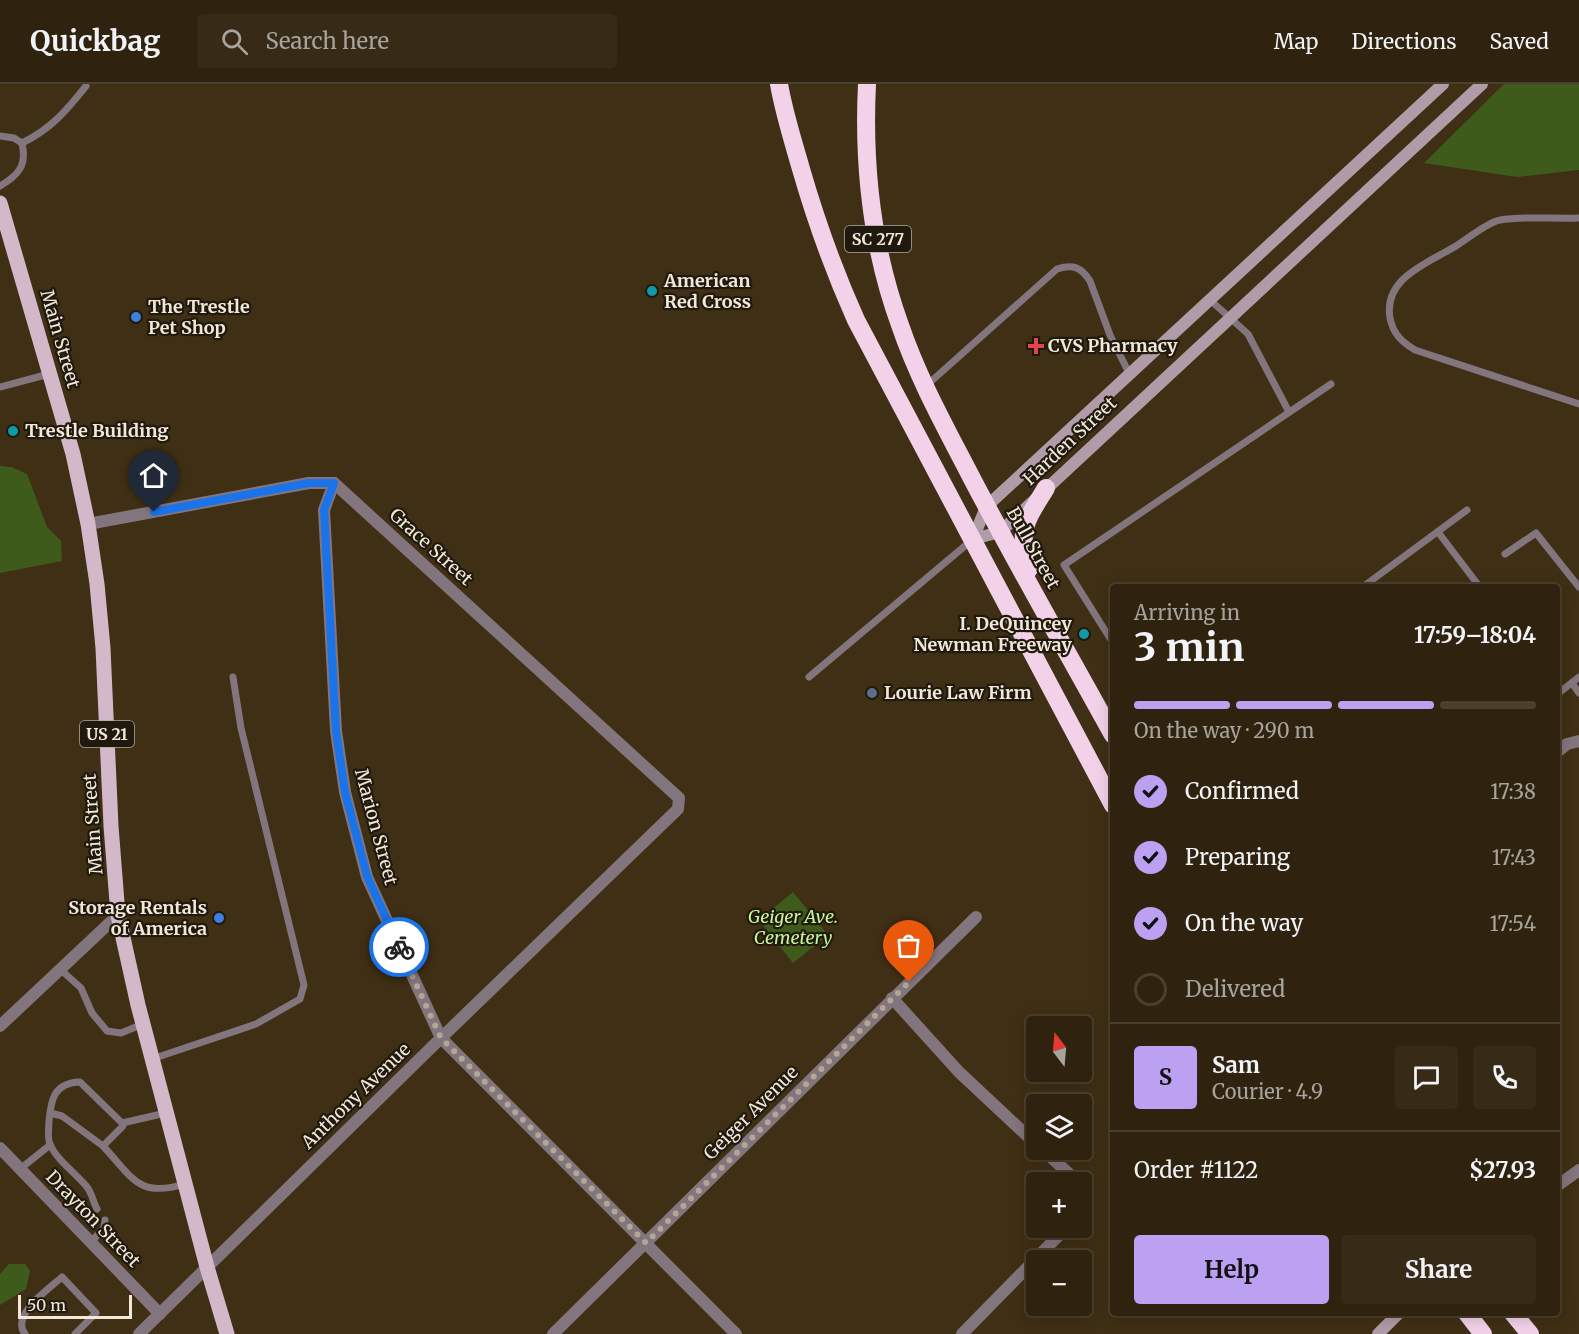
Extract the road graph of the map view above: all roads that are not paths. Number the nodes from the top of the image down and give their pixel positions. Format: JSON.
{"nodes":[{"id":1,"x":779,"y":84,"type":"edge"},
{"id":2,"x":867,"y":84,"type":"edge"},
{"id":3,"x":1443,"y":84,"type":"edge"},
{"id":4,"x":1482,"y":84,"type":"edge"},
{"id":5,"x":86,"y":86,"type":"dead end"},
{"id":6,"x":0,"y":136,"type":"edge"},
{"id":7,"x":22,"y":143,"type":"junction"},
{"id":8,"x":0,"y":186,"type":"edge"},
{"id":9,"x":0,"y":203,"type":"edge"},
{"id":10,"x":1579,"y":218,"type":"edge"},
{"id":11,"x":1210,"y":300,"type":"junction"},
{"id":12,"x":1229,"y":318,"type":"junction"},
{"id":13,"x":49,"y":374,"type":"junction"},
{"id":14,"x":1130,"y":375,"type":"junction"},
{"id":15,"x":1331,"y":384,"type":"dead end"},
{"id":16,"x":0,"y":387,"type":"edge"},
{"id":17,"x":925,"y":387,"type":"junction"},
{"id":18,"x":1579,"y":404,"type":"edge"},
{"id":19,"x":1289,"y":412,"type":"junction"},
{"id":20,"x":334,"y":483,"type":"junction"},
{"id":21,"x":1046,"y":488,"type":"junction"},
{"id":22,"x":986,"y":507,"type":"junction"},
{"id":23,"x":1467,"y":510,"type":"dead end"},
{"id":24,"x":88,"y":524,"type":"junction"},
{"id":25,"x":1000,"y":532,"type":"junction"},
{"id":26,"x":1438,"y":532,"type":"junction"},
{"id":27,"x":973,"y":539,"type":"junction"},
{"id":28,"x":1505,"y":554,"type":"dead end"},
{"id":29,"x":1367,"y":584,"type":"edge"},
{"id":30,"x":1477,"y":584,"type":"edge"},
{"id":31,"x":1579,"y":587,"type":"edge"},
{"id":32,"x":1039,"y":602,"type":"junction"},
{"id":33,"x":1110,"y":638,"type":"edge"},
{"id":34,"x":233,"y":677,"type":"dead end"},
{"id":35,"x":809,"y":677,"type":"dead end"},
{"id":36,"x":1579,"y":677,"type":"edge"},
{"id":37,"x":1572,"y":683,"type":"junction"},
{"id":38,"x":1560,"y":692,"type":"edge"},
{"id":39,"x":1579,"y":693,"type":"edge"},
{"id":40,"x":1110,"y":730,"type":"edge"},
{"id":41,"x":1579,"y":741,"type":"edge"},
{"id":42,"x":1560,"y":750,"type":"edge"},
{"id":43,"x":1110,"y":799,"type":"edge"},
{"id":44,"x":678,"y":809,"type":"joint"},
{"id":45,"x":118,"y":915,"type":"junction"},
{"id":46,"x":976,"y":917,"type":"dead end"},
{"id":47,"x":60,"y":969,"type":"junction"},
{"id":48,"x":892,"y":998,"type":"junction"},
{"id":49,"x":143,"y":1024,"type":"junction"},
{"id":50,"x":0,"y":1026,"type":"edge"},
{"id":51,"x":441,"y":1038,"type":"junction"},
{"id":52,"x":152,"y":1059,"type":"junction"},
{"id":53,"x":50,"y":1113,"type":"junction"},
{"id":54,"x":166,"y":1113,"type":"junction"},
{"id":55,"x":122,"y":1123,"type":"junction"},
{"id":56,"x":1026,"y":1135,"type":"edge"},
{"id":57,"x":50,"y":1144,"type":"junction"},
{"id":58,"x":103,"y":1146,"type":"junction"},
{"id":59,"x":0,"y":1148,"type":"edge"},
{"id":60,"x":1054,"y":1160,"type":"edge"},
{"id":61,"x":20,"y":1169,"type":"junction"},
{"id":62,"x":1579,"y":1170,"type":"edge"},
{"id":63,"x":1067,"y":1172,"type":"edge"},
{"id":64,"x":1560,"y":1184,"type":"edge"},
{"id":65,"x":185,"y":1185,"type":"junction"},
{"id":66,"x":97,"y":1209,"type":"dead end"},
{"id":67,"x":105,"y":1220,"type":"dead end"},
{"id":68,"x":1056,"y":1238,"type":"edge"},
{"id":69,"x":91,"y":1242,"type":"junction"},
{"id":70,"x":646,"y":1243,"type":"junction"},
{"id":71,"x":207,"y":1267,"type":"junction"},
{"id":72,"x":160,"y":1314,"type":"junction"},
{"id":73,"x":1396,"y":1316,"type":"edge"},
{"id":74,"x":1469,"y":1316,"type":"edge"},
{"id":75,"x":1515,"y":1316,"type":"edge"},
{"id":76,"x":25,"y":1334,"type":"edge"},
{"id":77,"x":75,"y":1334,"type":"edge"},
{"id":78,"x":139,"y":1334,"type":"edge"},
{"id":79,"x":227,"y":1334,"type":"edge"},
{"id":80,"x":553,"y":1334,"type":"edge"},
{"id":81,"x":736,"y":1334,"type":"edge"},
{"id":82,"x":962,"y":1334,"type":"edge"},
{"id":83,"x":1378,"y":1334,"type":"edge"},
{"id":84,"x":1483,"y":1334,"type":"edge"},
{"id":85,"x":1530,"y":1334,"type":"edge"}],
"edges":[{"from":1,"to":27,"type":"highway","number":"SC 277"},
{"from":2,"to":17,"type":"highway","number":"SC 277"},
{"from":3,"to":11,"type":"main road","name":"Harden Street"},
{"from":4,"to":12,"type":"main road","name":"Harden Street"},
{"from":5,"to":7,"type":"lane"},
{"from":6,"to":7,"type":"lane"},
{"from":7,"to":8,"type":"lane"},
{"from":9,"to":13,"type":"main road","name":"Main Street","number":"US 21"},
{"from":10,"to":18,"type":"lane"},
{"from":11,"to":12,"type":"lane"},
{"from":11,"to":14,"type":"main road","name":"Harden Street"},
{"from":12,"to":19,"type":"lane"},
{"from":12,"to":21,"type":"main road","name":"Harden Street"},
{"from":13,"to":16,"type":"lane"},
{"from":13,"to":24,"type":"main road","name":"Main Street","number":"US 21"},
{"from":14,"to":17,"type":"lane"},
{"from":14,"to":22,"type":"main road","name":"Harden Street"},
{"from":15,"to":19,"type":"lane"},
{"from":17,"to":22,"type":"highway","number":"SC 277"},
{"from":19,"to":33,"type":"lane"},
{"from":20,"to":24,"type":"street"},
{"from":20,"to":44,"type":"street","name":"Grace Street"},
{"from":20,"to":51,"type":"street","name":"Marion Street"},
{"from":21,"to":25,"type":"main road","name":"Harden Street"},
{"from":21,"to":32,"type":"highway"},
{"from":22,"to":25,"type":"highway","name":"Bull Street","number":"SC 277"},
{"from":22,"to":27,"type":"main road","name":"Harden Street"},
{"from":23,"to":26,"type":"lane"},
{"from":24,"to":45,"type":"main road","name":"Main Street","number":"US 21"},
{"from":25,"to":27,"type":"main road","name":"Harden Street"},
{"from":25,"to":32,"type":"highway","name":"Bull Street","number":"SC 277"},
{"from":26,"to":29,"type":"lane"},
{"from":26,"to":30,"type":"lane"},
{"from":27,"to":35,"type":"lane"},
{"from":27,"to":43,"type":"highway","number":"SC 277"},
{"from":28,"to":31,"type":"lane"},
{"from":32,"to":40,"type":"highway","name":"Bull Street","number":"SC 277"},
{"from":34,"to":52,"type":"lane"},
{"from":36,"to":37,"type":"lane"},
{"from":37,"to":38,"type":"lane"},
{"from":37,"to":39,"type":"lane"},
{"from":41,"to":42,"type":"street"},
{"from":44,"to":51,"type":"street","name":"Anthony Avenue"},
{"from":45,"to":47,"type":"street"},
{"from":45,"to":49,"type":"main road","name":"Main Street","number":"US 21"},
{"from":46,"to":48,"type":"street","name":"Geiger Avenue"},
{"from":47,"to":49,"type":"lane"},
{"from":47,"to":50,"type":"street"},
{"from":48,"to":56,"type":"street"},
{"from":48,"to":70,"type":"street","name":"Geiger Avenue"},
{"from":49,"to":52,"type":"main road","name":"Main Street","number":"US 21"},
{"from":51,"to":70,"type":"street","name":"Marion Street"},
{"from":51,"to":71,"type":"street","name":"Anthony Avenue"},
{"from":52,"to":54,"type":"main road","name":"Main Street","number":"US 21"},
{"from":53,"to":55,"type":"lane"},
{"from":53,"to":57,"type":"lane"},
{"from":53,"to":58,"type":"lane"},
{"from":54,"to":55,"type":"lane"},
{"from":54,"to":65,"type":"main road","name":"Main Street","number":"US 21"},
{"from":55,"to":58,"type":"lane"},
{"from":57,"to":61,"type":"lane"},
{"from":57,"to":66,"type":"lane"},
{"from":58,"to":65,"type":"lane"},
{"from":59,"to":61,"type":"street","name":"Drayton Street"},
{"from":60,"to":63,"type":"street"},
{"from":61,"to":69,"type":"street","name":"Drayton Street"},
{"from":62,"to":64,"type":"street"},
{"from":65,"to":71,"type":"main road","name":"Main Street","number":"US 21"},
{"from":67,"to":69,"type":"lane"},
{"from":68,"to":82,"type":"street"},
{"from":69,"to":72,"type":"street","name":"Drayton Street"},
{"from":70,"to":80,"type":"street","name":"Geiger Avenue"},
{"from":70,"to":81,"type":"street","name":"Marion Street"},
{"from":71,"to":72,"type":"street","name":"Anthony Avenue"},
{"from":71,"to":79,"type":"main road","name":"Main Street","number":"US 21"},
{"from":72,"to":78,"type":"street","name":"Anthony Avenue"},
{"from":73,"to":83,"type":"main road"},
{"from":74,"to":84,"type":"highway"},
{"from":75,"to":85,"type":"highway"},
{"from":76,"to":77,"type":"lane"}]}
